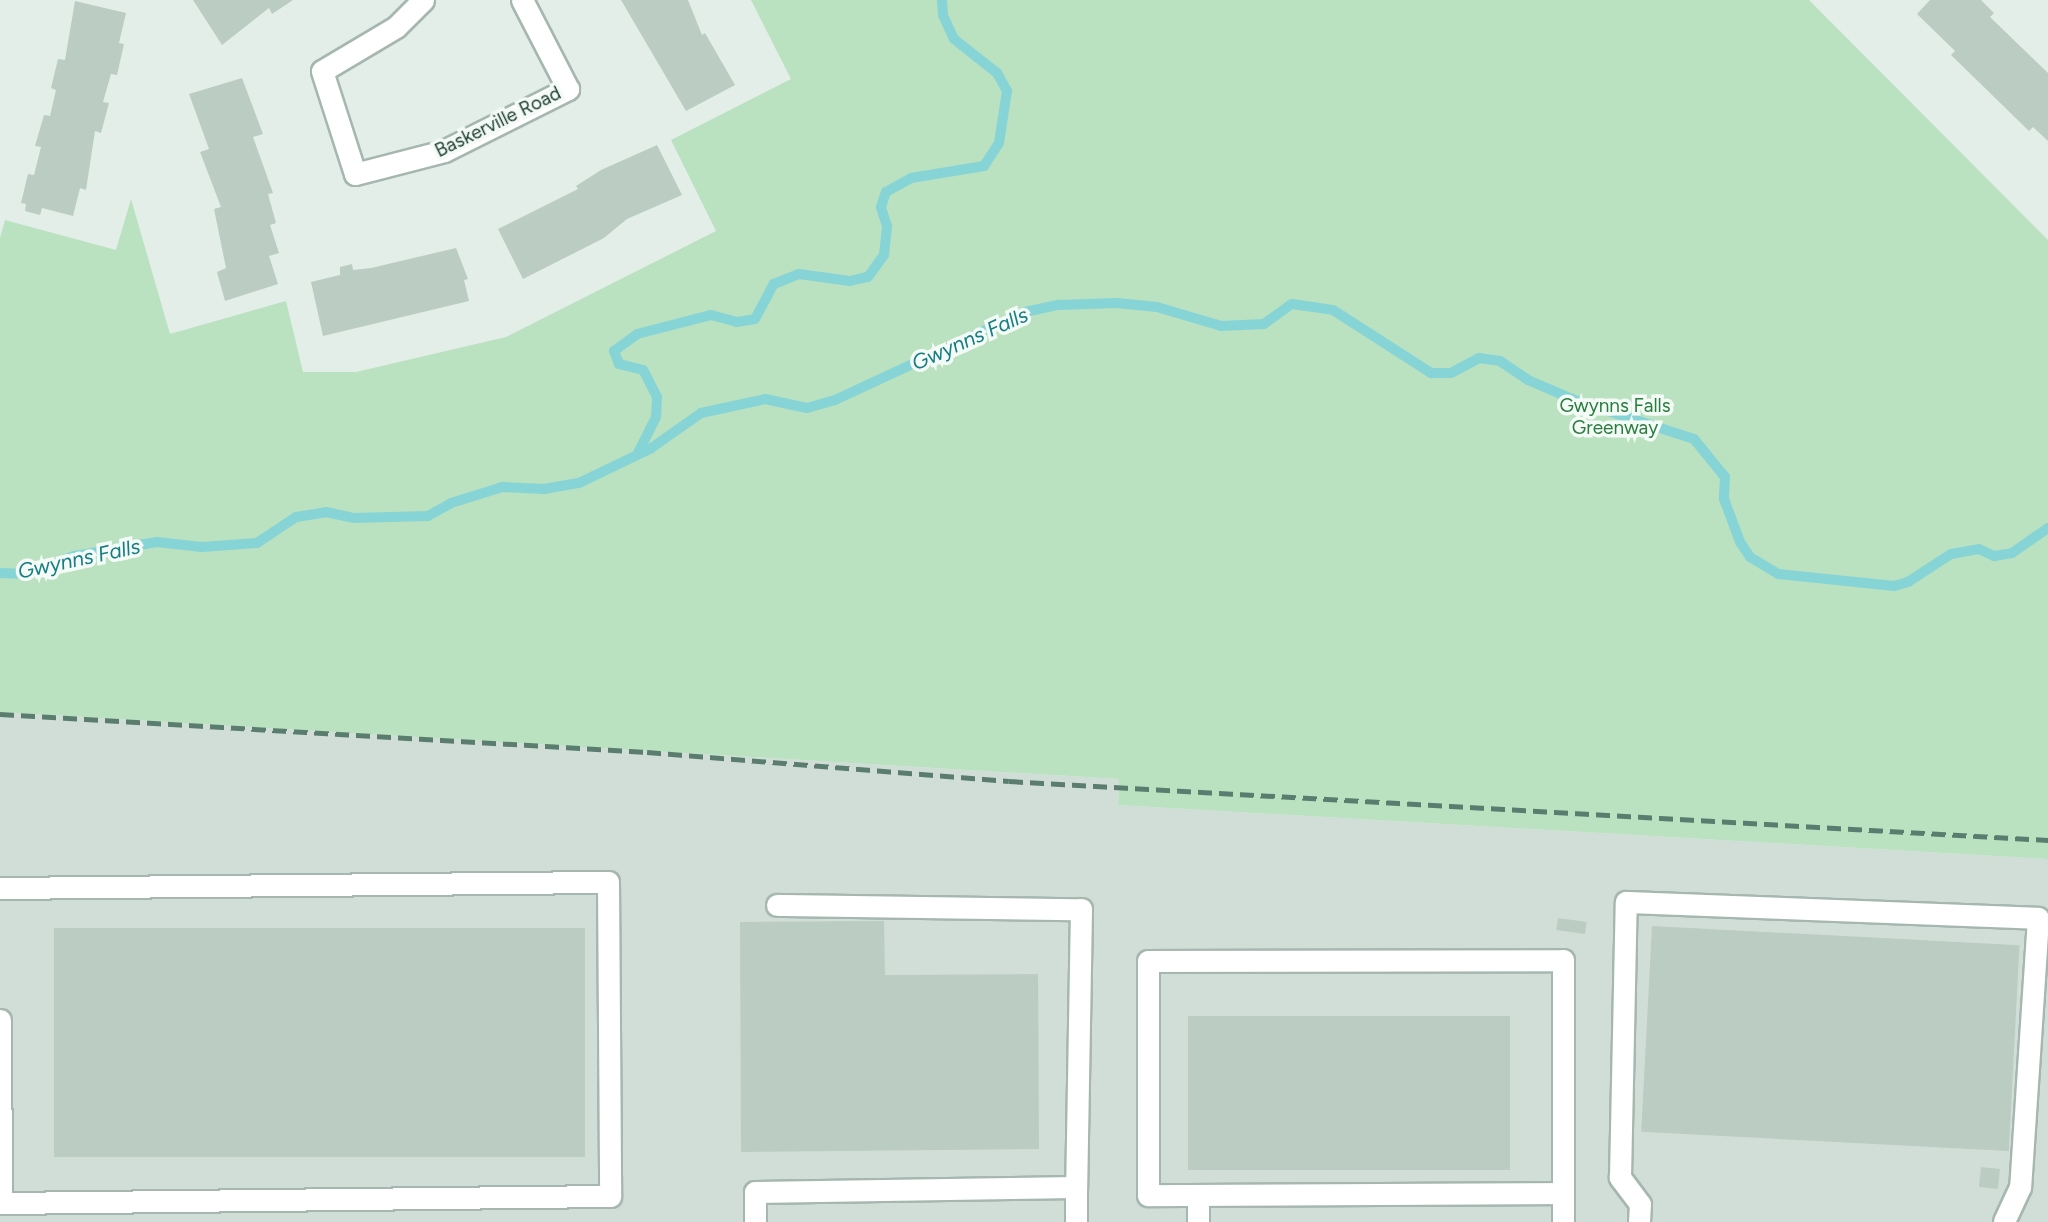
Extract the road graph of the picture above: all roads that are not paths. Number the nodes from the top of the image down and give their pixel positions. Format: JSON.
{"nodes":[{"id":1,"x":424,"y":0,"type":"edge"},
{"id":2,"x":522,"y":0,"type":"edge"},
{"id":3,"x":0,"y":888,"type":"edge"},
{"id":4,"x":777,"y":905,"type":"dead end"},
{"id":5,"x":0,"y":1020,"type":"edge"},
{"id":6,"x":1076,"y":1188,"type":"junction"},
{"id":7,"x":1563,"y":1193,"type":"junction"},
{"id":8,"x":1198,"y":1195,"type":"junction"},
{"id":9,"x":172,"y":1211,"type":"edge"},
{"id":10,"x":755,"y":1222,"type":"edge"},
{"id":11,"x":1076,"y":1222,"type":"edge"},
{"id":12,"x":1198,"y":1222,"type":"edge"},
{"id":13,"x":1563,"y":1222,"type":"edge"},
{"id":14,"x":1639,"y":1222,"type":"edge"},
{"id":15,"x":2004,"y":1222,"type":"edge"}],
"edges":[{"from":1,"to":2,"type":"street","name":"Baskerville Road"},
{"from":3,"to":9,"type":"street"},
{"from":4,"to":6,"type":"street"},
{"from":5,"to":9,"type":"street"},
{"from":6,"to":10,"type":"street"},
{"from":6,"to":11,"type":"street"},
{"from":7,"to":8,"type":"street"},
{"from":7,"to":8,"type":"street"},
{"from":7,"to":13,"type":"street"},
{"from":8,"to":12,"type":"street"},
{"from":14,"to":15,"type":"street"}]}
